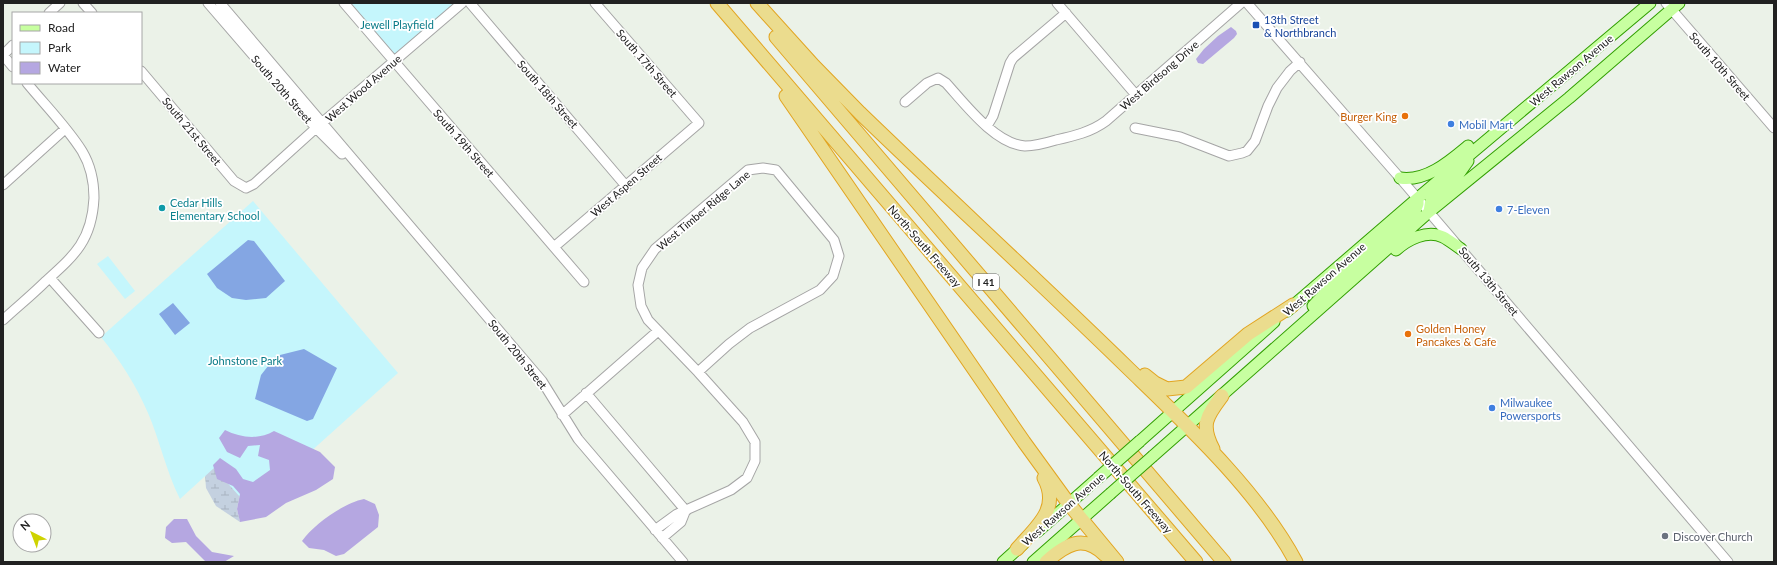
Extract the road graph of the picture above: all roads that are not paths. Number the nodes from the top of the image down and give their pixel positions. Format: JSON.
{"nodes":[{"id":1,"x":60,"y":3,"type":"edge"},
{"id":2,"x":83,"y":3,"type":"edge"},
{"id":3,"x":208,"y":3,"type":"edge"},
{"id":4,"x":220,"y":3,"type":"edge"},
{"id":5,"x":344,"y":3,"type":"edge"},
{"id":6,"x":462,"y":3,"type":"edge"},
{"id":7,"x":470,"y":3,"type":"edge"},
{"id":8,"x":595,"y":3,"type":"edge"},
{"id":9,"x":717,"y":3,"type":"edge"},
{"id":10,"x":747,"y":3,"type":"edge"},
{"id":11,"x":757,"y":3,"type":"edge"},
{"id":12,"x":1057,"y":3,"type":"edge"},
{"id":13,"x":1241,"y":3,"type":"edge"},
{"id":14,"x":1247,"y":3,"type":"edge"},
{"id":15,"x":1650,"y":3,"type":"edge"},
{"id":16,"x":1672,"y":5,"type":"edge"},
{"id":17,"x":50,"y":12,"type":"edge"},
{"id":18,"x":91,"y":12,"type":"edge"},
{"id":19,"x":1066,"y":13,"type":"junction"},
{"id":20,"x":732,"y":21,"type":"junction"},
{"id":21,"x":12,"y":46,"type":"edge"},
{"id":22,"x":3,"y":55,"type":"edge"},
{"id":23,"x":393,"y":61,"type":"junction"},
{"id":24,"x":1300,"y":62,"type":"junction"},
{"id":25,"x":12,"y":66,"type":"edge"},
{"id":26,"x":142,"y":72,"type":"edge"},
{"id":27,"x":28,"y":84,"type":"edge"},
{"id":28,"x":1555,"y":84,"type":"junction"},
{"id":29,"x":1136,"y":95,"type":"junction"},
{"id":30,"x":1567,"y":99,"type":"junction"},
{"id":31,"x":905,"y":102,"type":"dead end"},
{"id":32,"x":698,"y":123,"type":"joint"},
{"id":33,"x":319,"y":126,"type":"junction"},
{"id":34,"x":987,"y":126,"type":"junction"},
{"id":35,"x":1136,"y":128,"type":"dead end"},
{"id":36,"x":1774,"y":128,"type":"edge"},
{"id":37,"x":66,"y":129,"type":"junction"},
{"id":38,"x":1498,"y":131,"type":"junction"},
{"id":39,"x":1513,"y":143,"type":"junction"},
{"id":40,"x":1473,"y":152,"type":"junction"},
{"id":41,"x":1400,"y":178,"type":"junction"},
{"id":42,"x":3,"y":185,"type":"edge"},
{"id":43,"x":626,"y":186,"type":"junction"},
{"id":44,"x":246,"y":188,"type":"joint"},
{"id":45,"x":1418,"y":198,"type":"junction"},
{"id":46,"x":1430,"y":212,"type":"junction"},
{"id":47,"x":554,"y":247,"type":"junction"},
{"id":48,"x":1461,"y":249,"type":"junction"},
{"id":49,"x":50,"y":278,"type":"junction"},
{"id":50,"x":584,"y":282,"type":"dead end"},
{"id":51,"x":1293,"y":305,"type":"junction"},
{"id":52,"x":3,"y":320,"type":"edge"},
{"id":53,"x":658,"y":331,"type":"junction"},
{"id":54,"x":1293,"y":332,"type":"junction"},
{"id":55,"x":99,"y":333,"type":"dead end"},
{"id":56,"x":1094,"y":335,"type":"junction"},
{"id":57,"x":698,"y":372,"type":"junction"},
{"id":58,"x":586,"y":393,"type":"junction"},
{"id":59,"x":1222,"y":396,"type":"junction"},
{"id":60,"x":1173,"y":412,"type":"junction"},
{"id":61,"x":562,"y":415,"type":"junction"},
{"id":62,"x":1187,"y":426,"type":"junction"},
{"id":63,"x":1024,"y":442,"type":"junction"},
{"id":64,"x":1221,"y":462,"type":"junction"},
{"id":65,"x":1069,"y":504,"type":"junction"},
{"id":66,"x":686,"y":511,"type":"junction"},
{"id":67,"x":1081,"y":519,"type":"junction"},
{"id":68,"x":658,"y":534,"type":"junction"},
{"id":69,"x":1017,"y":549,"type":"junction"},
{"id":70,"x":683,"y":562,"type":"edge"},
{"id":71,"x":1003,"y":562,"type":"edge"},
{"id":72,"x":1033,"y":562,"type":"edge"},
{"id":73,"x":1046,"y":562,"type":"edge"},
{"id":74,"x":1112,"y":562,"type":"edge"},
{"id":75,"x":1117,"y":562,"type":"edge"},
{"id":76,"x":1196,"y":562,"type":"edge"},
{"id":77,"x":1224,"y":562,"type":"edge"},
{"id":78,"x":1296,"y":562,"type":"edge"},
{"id":79,"x":1728,"y":562,"type":"edge"}],
"edges":[{"from":1,"to":17,"type":"street"},
{"from":2,"to":18,"type":"street"},
{"from":3,"to":33,"type":"street","name":"South 20th Street"},
{"from":4,"to":33,"type":"street","name":"South 20th Street"},
{"from":5,"to":23,"type":"street","name":"South 19th Street"},
{"from":6,"to":23,"type":"street","name":"West Wood Avenue"},
{"from":7,"to":43,"type":"street","name":"South 18th Street"},
{"from":8,"to":32,"type":"street","name":"South 17th Street"},
{"from":9,"to":20,"type":"highway","name":"North-South Freeway","number":"I 41"},
{"from":10,"to":77,"type":"highway","name":"North-South Freeway","number":"I 41"},
{"from":11,"to":56,"type":"highway"},
{"from":12,"to":19,"type":"street"},
{"from":13,"to":29,"type":"street","name":"West Birdsong Drive"},
{"from":14,"to":24,"type":"street","name":"South 13th Street"},
{"from":15,"to":28,"type":"main road","name":"West Rawson Avenue"},
{"from":16,"to":30,"type":"main road","name":"West Rawson Avenue"},
{"from":16,"to":36,"type":"street","name":"South 10th Street"},
{"from":19,"to":29,"type":"street"},
{"from":19,"to":34,"type":"street"},
{"from":20,"to":63,"type":"highway"},
{"from":20,"to":76,"type":"highway","name":"North-South Freeway","number":"I 41"},
{"from":21,"to":22,"type":"street"},
{"from":22,"to":25,"type":"street"},
{"from":23,"to":33,"type":"street","name":"West Wood Avenue"},
{"from":23,"to":47,"type":"street","name":"South 19th Street"},
{"from":24,"to":35,"type":"street"},
{"from":24,"to":41,"type":"street","name":"South 13th Street"},
{"from":26,"to":44,"type":"street","name":"South 21st Street"},
{"from":27,"to":37,"type":"street"},
{"from":28,"to":30,"type":"main road"},
{"from":28,"to":38,"type":"main road","name":"West Rawson Avenue"},
{"from":29,"to":34,"type":"street","name":"West Birdsong Drive"},
{"from":30,"to":39,"type":"main road","name":"West Rawson Avenue"},
{"from":31,"to":34,"type":"street","name":"West Birdsong Drive"},
{"from":32,"to":43,"type":"street","name":"West Aspen Street"},
{"from":33,"to":44,"type":"street","name":"West Wood Avenue"},
{"from":33,"to":61,"type":"street","name":"South 20th Street"},
{"from":37,"to":42,"type":"street"},
{"from":37,"to":49,"type":"street"},
{"from":38,"to":39,"type":"main road"},
{"from":38,"to":40,"type":"main road","name":"West Rawson Avenue"},
{"from":38,"to":41,"type":"main road"},
{"from":39,"to":46,"type":"main road","name":"West Rawson Avenue"},
{"from":40,"to":45,"type":"main road","name":"West Rawson Avenue"},
{"from":40,"to":46,"type":"main road"},
{"from":41,"to":45,"type":"street","name":"South 13th Street"},
{"from":43,"to":47,"type":"street","name":"West Aspen Street"},
{"from":45,"to":46,"type":"street","name":"South 13th Street"},
{"from":45,"to":51,"type":"main road","name":"West Rawson Avenue"},
{"from":45,"to":54,"type":"main road"},
{"from":46,"to":48,"type":"street","name":"South 13th Street"},
{"from":46,"to":54,"type":"main road","name":"West Rawson Avenue"},
{"from":47,"to":50,"type":"street","name":"South 19th Street"},
{"from":48,"to":54,"type":"main road"},
{"from":48,"to":79,"type":"street","name":"South 13th Street"},
{"from":49,"to":52,"type":"street"},
{"from":49,"to":55,"type":"street"},
{"from":51,"to":56,"type":"highway"},
{"from":51,"to":60,"type":"main road","name":"West Rawson Avenue"},
{"from":53,"to":57,"type":"street","name":"West Timber Ridge Lane"},
{"from":53,"to":57,"type":"street","name":"West Timber Ridge Lane"},
{"from":53,"to":58,"type":"street"},
{"from":54,"to":59,"type":"main road","name":"West Rawson Avenue"},
{"from":56,"to":60,"type":"highway"},
{"from":57,"to":66,"type":"street","name":"West Timber Ridge Lane"},
{"from":58,"to":61,"type":"street"},
{"from":58,"to":66,"type":"street"},
{"from":59,"to":62,"type":"main road","name":"West Rawson Avenue"},
{"from":59,"to":64,"type":"highway"},
{"from":60,"to":62,"type":"highway"},
{"from":60,"to":65,"type":"main road","name":"West Rawson Avenue","bridge":true},
{"from":61,"to":68,"type":"street","name":"South 20th Street"},
{"from":62,"to":64,"type":"highway"},
{"from":62,"to":67,"type":"main road","name":"West Rawson Avenue","bridge":true},
{"from":63,"to":65,"type":"highway"},
{"from":63,"to":69,"type":"highway"},
{"from":64,"to":78,"type":"highway"},
{"from":65,"to":67,"type":"highway"},
{"from":65,"to":69,"type":"main road","name":"West Rawson Avenue"},
{"from":66,"to":68,"type":"street"},
{"from":67,"to":72,"type":"main road","name":"West Rawson Avenue"},
{"from":67,"to":75,"type":"highway"},
{"from":68,"to":70,"type":"street","name":"South 20th Street"},
{"from":69,"to":71,"type":"main road","name":"West Rawson Avenue"},
{"from":73,"to":74,"type":"highway"}]}
